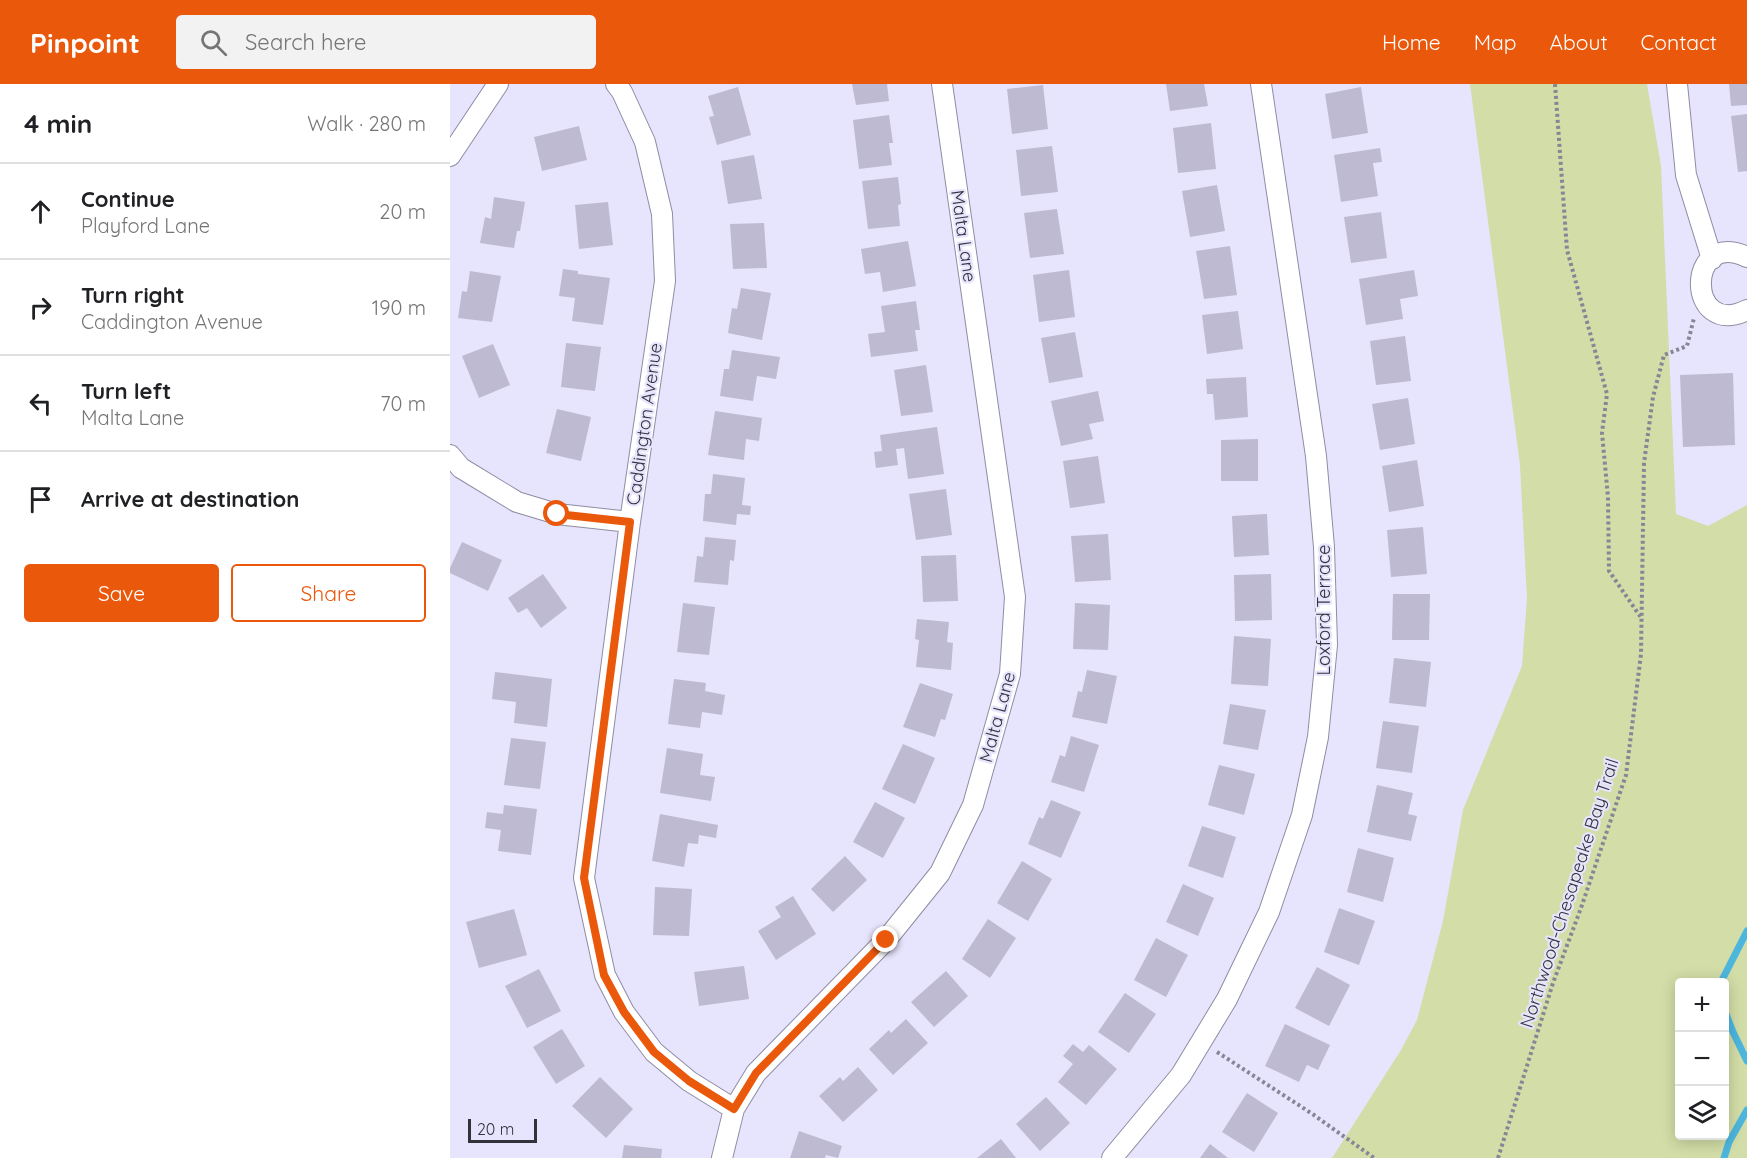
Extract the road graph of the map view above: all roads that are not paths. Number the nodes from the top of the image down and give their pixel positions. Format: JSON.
{"nodes":[{"id":1,"x":498,"y":84,"type":"edge"},
{"id":2,"x":616,"y":84,"type":"edge"},
{"id":3,"x":942,"y":84,"type":"edge"},
{"id":4,"x":1261,"y":84,"type":"edge"},
{"id":5,"x":1677,"y":84,"type":"edge"},
{"id":6,"x":450,"y":156,"type":"edge"},
{"id":7,"x":1747,"y":257,"type":"edge"},
{"id":8,"x":1712,"y":259,"type":"junction"},
{"id":9,"x":1747,"y":310,"type":"edge"},
{"id":10,"x":450,"y":455,"type":"edge"},
{"id":11,"x":630,"y":522,"type":"junction"},
{"id":12,"x":734,"y":1109,"type":"junction"},
{"id":13,"x":722,"y":1158,"type":"edge"},
{"id":14,"x":1112,"y":1158,"type":"edge"}],
"edges":[{"from":1,"to":6,"type":"street"},
{"from":2,"to":11,"type":"street","name":"Caddington Avenue"},
{"from":3,"to":12,"type":"street","name":"Malta Lane"},
{"from":4,"to":14,"type":"street","name":"Loxford Terrace"},
{"from":5,"to":8,"type":"street"},
{"from":7,"to":8,"type":"street"},
{"from":8,"to":9,"type":"street"},
{"from":10,"to":11,"type":"street"},
{"from":11,"to":12,"type":"street","name":"Caddington Avenue"},
{"from":12,"to":13,"type":"street","name":"Malta Lane"}]}
